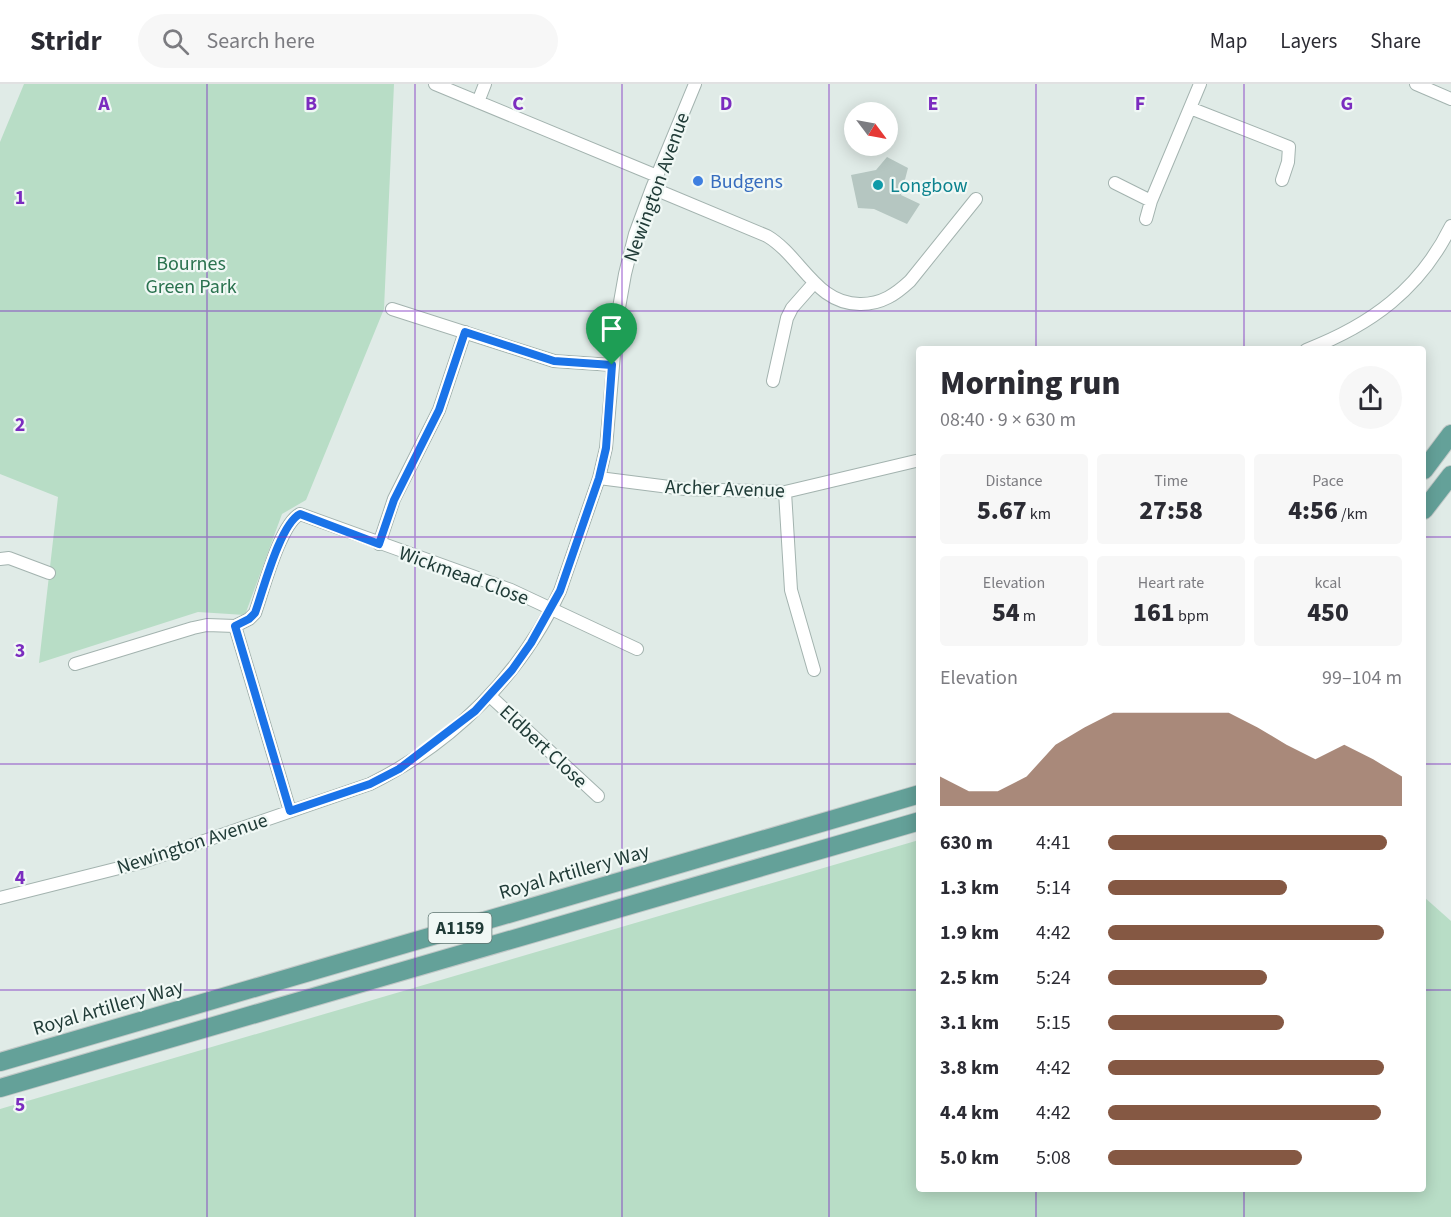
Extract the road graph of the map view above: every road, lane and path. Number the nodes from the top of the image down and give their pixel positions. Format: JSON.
{"nodes":[{"id":1,"x":435,"y":84,"type":"edge"},
{"id":2,"x":485,"y":84,"type":"edge"},
{"id":3,"x":694,"y":84,"type":"edge"},
{"id":4,"x":1200,"y":84,"type":"edge"},
{"id":5,"x":1416,"y":84,"type":"edge"},
{"id":6,"x":1451,"y":99,"type":"edge"},
{"id":7,"x":478,"y":102,"type":"junction"},
{"id":8,"x":1190,"y":108,"type":"junction"},
{"id":9,"x":1282,"y":180,"type":"dead end"},
{"id":10,"x":655,"y":182,"type":"junction"},
{"id":11,"x":1115,"y":183,"type":"dead end"},
{"id":12,"x":976,"y":199,"type":"dead end"},
{"id":13,"x":1151,"y":201,"type":"junction"},
{"id":14,"x":1146,"y":219,"type":"dead end"},
{"id":15,"x":1451,"y":226,"type":"edge"},
{"id":16,"x":814,"y":283,"type":"junction"},
{"id":17,"x":392,"y":309,"type":"dead end"},
{"id":18,"x":465,"y":332,"type":"junction"},
{"id":19,"x":1315,"y":346,"type":"edge"},
{"id":20,"x":612,"y":365,"type":"junction"},
{"id":21,"x":773,"y":381,"type":"dead end"},
{"id":22,"x":1451,"y":434,"type":"edge"},
{"id":23,"x":916,"y":461,"type":"edge"},
{"id":24,"x":1426,"y":467,"type":"edge"},
{"id":25,"x":1451,"y":475,"type":"edge"},
{"id":26,"x":599,"y":478,"type":"junction"},
{"id":27,"x":785,"y":492,"type":"junction"},
{"id":28,"x":1426,"y":507,"type":"edge"},
{"id":29,"x":379,"y":544,"type":"junction"},
{"id":30,"x":0,"y":559,"type":"edge"},
{"id":31,"x":49,"y":573,"type":"dead end"},
{"id":32,"x":552,"y":608,"type":"junction"},
{"id":33,"x":235,"y":626,"type":"junction"},
{"id":34,"x":637,"y":649,"type":"dead end"},
{"id":35,"x":75,"y":664,"type":"dead end"},
{"id":36,"x":814,"y":670,"type":"dead end"},
{"id":37,"x":490,"y":696,"type":"junction"},
{"id":38,"x":916,"y":795,"type":"edge"},
{"id":39,"x":598,"y":796,"type":"dead end"},
{"id":40,"x":290,"y":811,"type":"junction"},
{"id":41,"x":916,"y":822,"type":"edge"},
{"id":42,"x":0,"y":898,"type":"edge"},
{"id":43,"x":0,"y":1062,"type":"edge"},
{"id":44,"x":0,"y":1088,"type":"edge"}],
"edges":[{"from":1,"to":7,"type":"street"},
{"from":2,"to":7,"type":"street"},
{"from":3,"to":10,"type":"street","name":"Newington Avenue"},
{"from":4,"to":8,"type":"street"},
{"from":5,"to":6,"type":"street"},
{"from":7,"to":10,"type":"street"},
{"from":8,"to":9,"type":"street"},
{"from":8,"to":13,"type":"street"},
{"from":10,"to":16,"type":"street"},
{"from":10,"to":20,"type":"street","name":"Newington Avenue"},
{"from":11,"to":13,"type":"street"},
{"from":12,"to":16,"type":"street"},
{"from":13,"to":14,"type":"street"},
{"from":15,"to":19,"type":"street"},
{"from":16,"to":21,"type":"street"},
{"from":17,"to":18,"type":"street"},
{"from":18,"to":20,"type":"street"},
{"from":18,"to":29,"type":"street"},
{"from":20,"to":26,"type":"street","name":"Newington Avenue"},
{"from":22,"to":24,"type":"main road"},
{"from":23,"to":27,"type":"street","name":"Archer Avenue"},
{"from":25,"to":28,"type":"main road"},
{"from":26,"to":27,"type":"street","name":"Archer Avenue"},
{"from":26,"to":32,"type":"street","name":"Newington Avenue"},
{"from":27,"to":36,"type":"street"},
{"from":29,"to":32,"type":"street","name":"Wickmead Close"},
{"from":29,"to":33,"type":"street","name":"Wickmead Close"},
{"from":30,"to":31,"type":"street"},
{"from":32,"to":34,"type":"street","name":"Wickmead Close"},
{"from":32,"to":37,"type":"street","name":"Newington Avenue"},
{"from":33,"to":35,"type":"street"},
{"from":33,"to":40,"type":"street"},
{"from":37,"to":39,"type":"street","name":"Eldbert Close"},
{"from":37,"to":40,"type":"street","name":"Newington Avenue"},
{"from":38,"to":43,"type":"main road","name":"Royal Artillery Way","number":"A1159"},
{"from":40,"to":42,"type":"street","name":"Newington Avenue"},
{"from":41,"to":44,"type":"main road","number":"A1159"}]}
